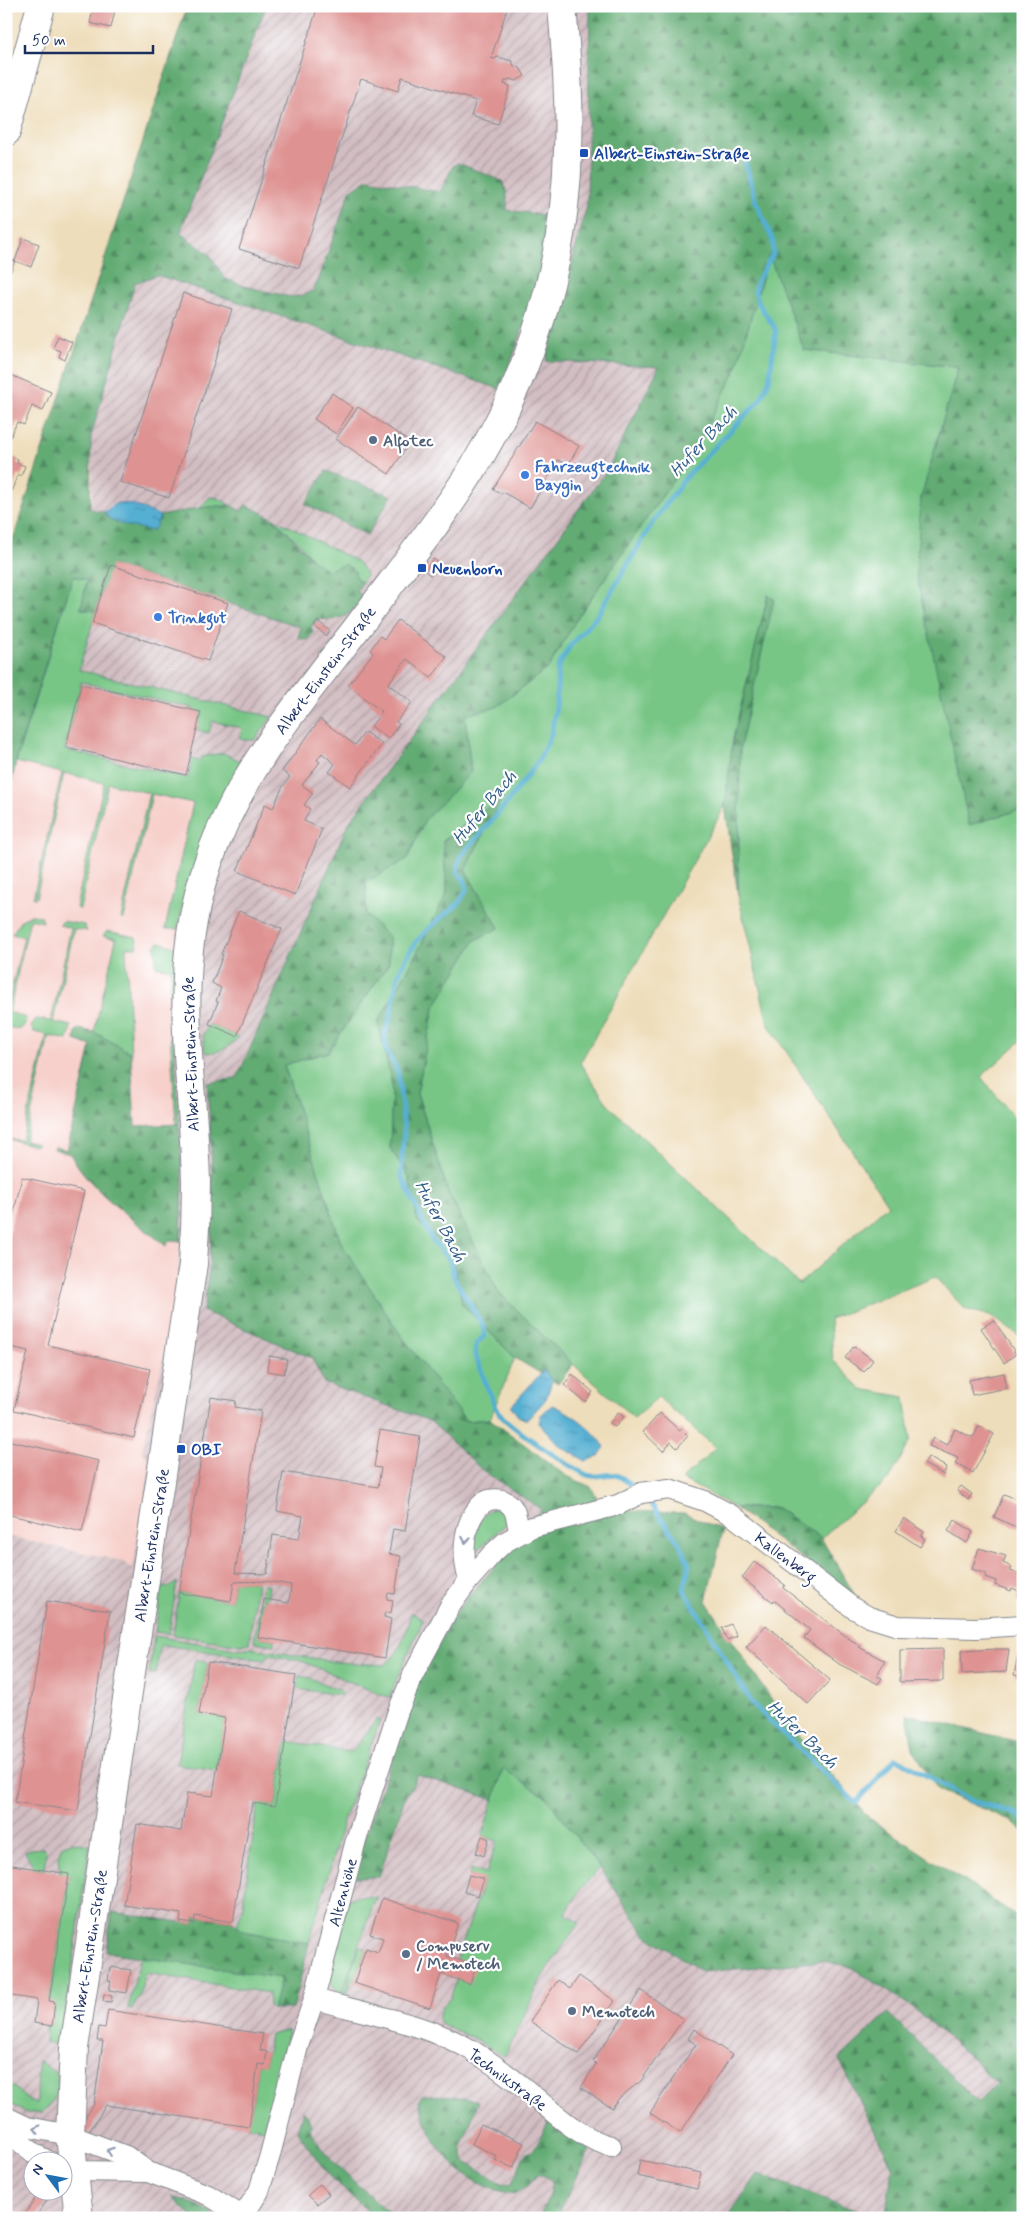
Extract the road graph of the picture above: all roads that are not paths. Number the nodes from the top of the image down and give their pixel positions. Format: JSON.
{"nodes":[{"id":1,"x":41,"y":6,"type":"edge"},
{"id":2,"x":562,"y":6,"type":"edge"},
{"id":3,"x":6,"y":132,"type":"edge"},
{"id":4,"x":554,"y":1521,"type":"joint"},
{"id":5,"x":519,"y":1533,"type":"junction"},
{"id":6,"x":469,"y":1580,"type":"junction"},
{"id":7,"x":1023,"y":1625,"type":"edge"},
{"id":8,"x":314,"y":1999,"type":"junction"},
{"id":9,"x":6,"y":2117,"type":"edge"},
{"id":10,"x":6,"y":2131,"type":"edge"},
{"id":11,"x":70,"y":2135,"type":"junction"},
{"id":12,"x":610,"y":2146,"type":"dead end"},
{"id":13,"x":32,"y":2152,"type":"edge"},
{"id":14,"x":65,"y":2152,"type":"edge"},
{"id":15,"x":72,"y":2167,"type":"edge"},
{"id":16,"x":148,"y":2172,"type":"junction"},
{"id":17,"x":72,"y":2198,"type":"edge"},
{"id":18,"x":244,"y":2217,"type":"edge"},
{"id":19,"x":79,"y":2218,"type":"edge"}],
"edges":[{"from":1,"to":3,"type":"street"},
{"from":2,"to":11,"type":"street","name":"Albert-Einstein-Straße"},
{"from":4,"to":5,"type":"street","name":"Altenhöhe"},
{"from":4,"to":7,"type":"street","name":"Kallenberg"},
{"from":5,"to":6,"type":"street","name":"Altenhöhe"},
{"from":5,"to":6,"type":"street","one_way":true},
{"from":6,"to":8,"type":"street","name":"Altenhöhe"},
{"from":8,"to":12,"type":"street","name":"Technikstraße"},
{"from":8,"to":18,"type":"street","name":"Altenhöhe"},
{"from":11,"to":9,"type":"street","one_way":true},
{"from":10,"to":13,"type":"street"},
{"from":11,"to":14,"type":"street","name":"Albert-Einstein-Straße"},
{"from":16,"to":11,"type":"street","one_way":true},
{"from":15,"to":16,"type":"street"},
{"from":16,"to":18,"type":"street"},
{"from":17,"to":19,"type":"street","name":"Albert-Einstein-Straße"}]}
